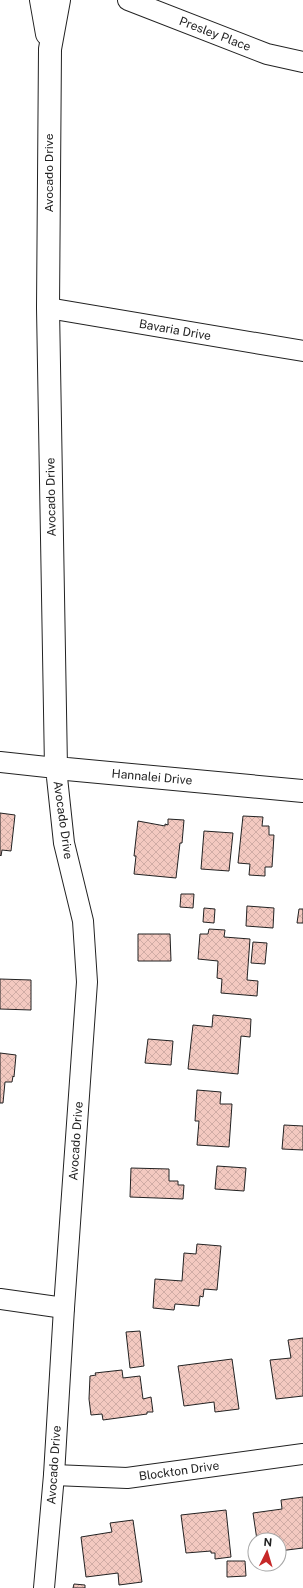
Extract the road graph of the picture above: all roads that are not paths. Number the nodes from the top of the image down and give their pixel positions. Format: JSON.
{"nodes":[{"id":1,"x":41,"y":0,"type":"edge"},
{"id":2,"x":59,"y":0,"type":"edge"},
{"id":3,"x":128,"y":0,"type":"edge"},
{"id":4,"x":50,"y":49,"type":"junction"},
{"id":5,"x":303,"y":62,"type":"edge"},
{"id":6,"x":48,"y":308,"type":"junction"},
{"id":7,"x":303,"y":351,"type":"edge"},
{"id":8,"x":0,"y":762,"type":"edge"},
{"id":9,"x":56,"y":768,"type":"junction"},
{"id":10,"x":303,"y":791,"type":"edge"},
{"id":11,"x":0,"y":1299,"type":"edge"},
{"id":12,"x":64,"y":1308,"type":"junction"},
{"id":13,"x":303,"y":1454,"type":"edge"},
{"id":14,"x":54,"y":1475,"type":"junction"},
{"id":15,"x":44,"y":1588,"type":"edge"}],
"edges":[{"from":1,"to":4,"type":"street","name":"Avocado Drive"},
{"from":2,"to":4,"type":"street","name":"Avocado Drive"},
{"from":3,"to":5,"type":"street","name":"Presley Place"},
{"from":4,"to":6,"type":"street","name":"Avocado Drive"},
{"from":6,"to":7,"type":"street","name":"Bavaria Drive"},
{"from":6,"to":9,"type":"street","name":"Avocado Drive"},
{"from":8,"to":9,"type":"street","name":"Hannalei Drive"},
{"from":9,"to":10,"type":"street","name":"Hannalei Drive"},
{"from":9,"to":12,"type":"street","name":"Avocado Drive"},
{"from":11,"to":12,"type":"street"},
{"from":12,"to":14,"type":"street","name":"Avocado Drive"},
{"from":13,"to":14,"type":"street","name":"Blockton Drive"},
{"from":14,"to":15,"type":"street","name":"Avocado Drive"}]}
